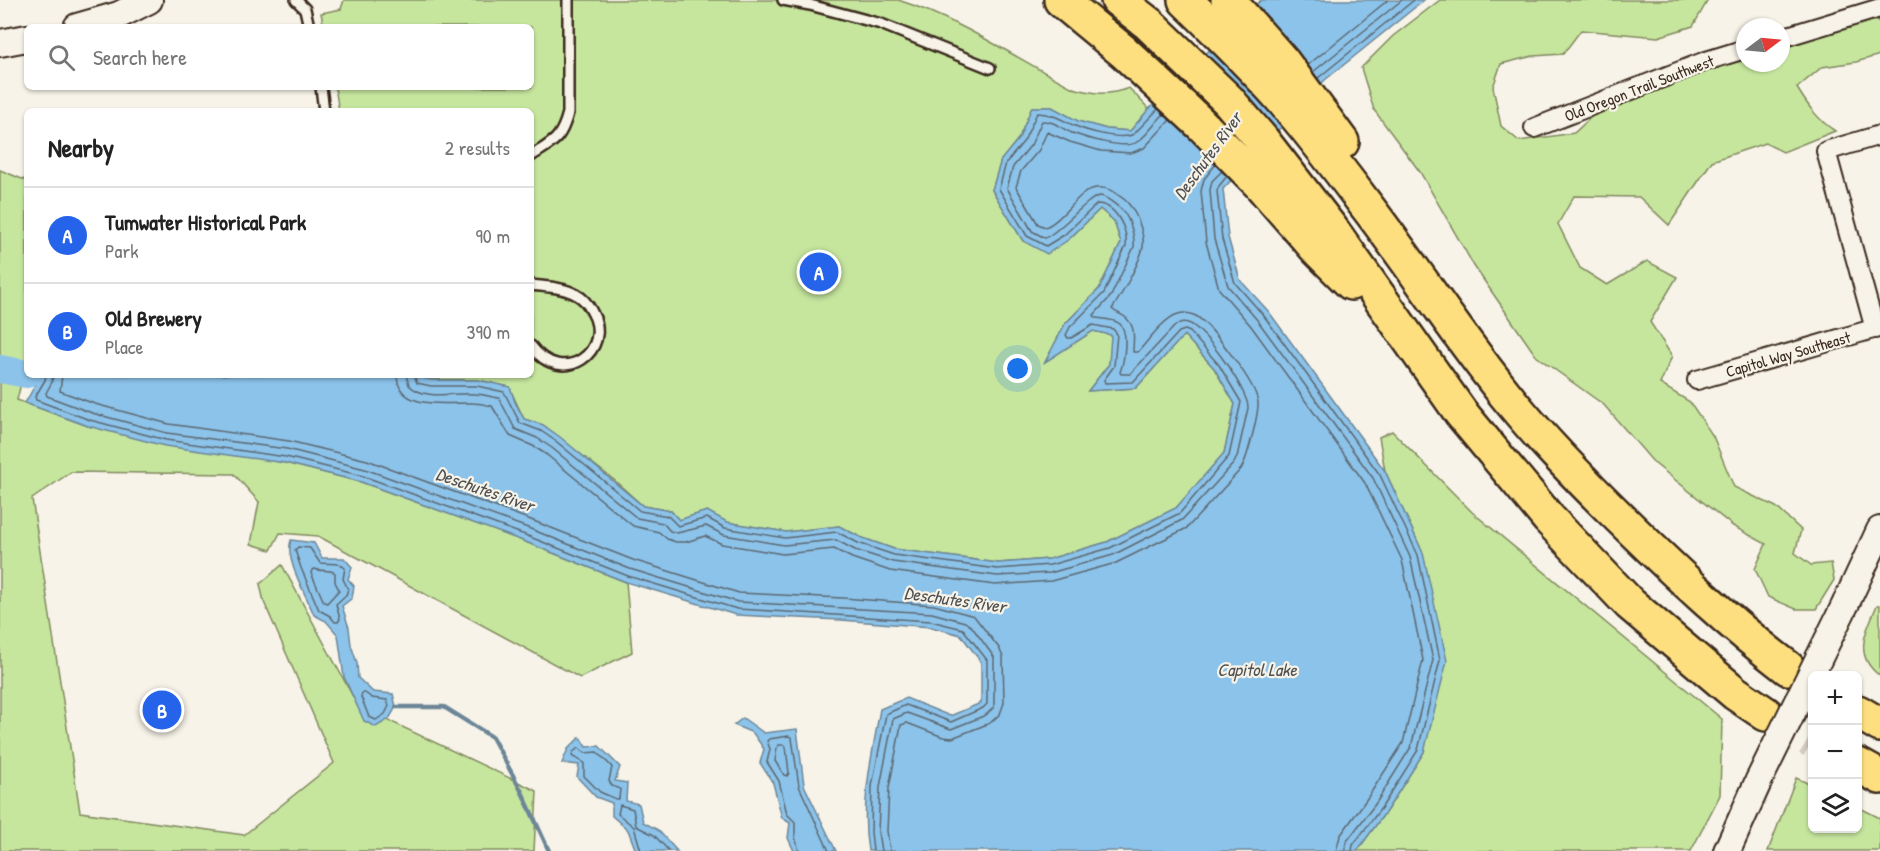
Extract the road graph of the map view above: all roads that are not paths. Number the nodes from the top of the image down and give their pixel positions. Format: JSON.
{"nodes":[{"id":1,"x":149,"y":0,"type":"edge"},
{"id":2,"x":296,"y":0,"type":"edge"},
{"id":3,"x":568,"y":0,"type":"edge"},
{"id":4,"x":783,"y":0,"type":"edge"},
{"id":5,"x":1041,"y":0,"type":"edge"},
{"id":6,"x":1061,"y":0,"type":"edge"},
{"id":7,"x":1118,"y":0,"type":"edge"},
{"id":8,"x":1185,"y":0,"type":"edge"},
{"id":9,"x":1228,"y":0,"type":"edge"},
{"id":10,"x":1880,"y":8,"type":"edge"},
{"id":11,"x":88,"y":24,"type":"edge"},
{"id":12,"x":308,"y":24,"type":"edge"},
{"id":13,"x":1790,"y":35,"type":"edge"},
{"id":14,"x":24,"y":39,"type":"edge"},
{"id":15,"x":0,"y":43,"type":"edge"},
{"id":16,"x":1124,"y":52,"type":"junction"},
{"id":17,"x":1736,"y":52,"type":"edge"},
{"id":18,"x":990,"y":68,"type":"dead end"},
{"id":19,"x":321,"y":90,"type":"edge"},
{"id":20,"x":324,"y":108,"type":"edge"},
{"id":21,"x":1534,"y":128,"type":"dead end"},
{"id":22,"x":1880,"y":135,"type":"edge"},
{"id":23,"x":534,"y":154,"type":"edge"},
{"id":24,"x":1372,"y":199,"type":"junction"},
{"id":25,"x":1324,"y":239,"type":"junction"},
{"id":26,"x":534,"y":285,"type":"edge"},
{"id":27,"x":1877,"y":328,"type":"edge"},
{"id":28,"x":534,"y":350,"type":"edge"},
{"id":29,"x":1697,"y":380,"type":"dead end"},
{"id":30,"x":1880,"y":530,"type":"edge"},
{"id":31,"x":1873,"y":558,"type":"edge"},
{"id":32,"x":1788,"y":668,"type":"dead end"},
{"id":33,"x":1766,"y":714,"type":"tunnel mouth"},
{"id":34,"x":1862,"y":715,"type":"edge"},
{"id":35,"x":1880,"y":725,"type":"edge"},
{"id":36,"x":1862,"y":768,"type":"edge"},
{"id":37,"x":1880,"y":777,"type":"edge"},
{"id":38,"x":1727,"y":851,"type":"edge"}],
"edges":[{"from":1,"to":11,"type":"main road"},
{"from":2,"to":12,"type":"lane"},
{"from":3,"to":23,"type":"lane"},
{"from":4,"to":18,"type":"lane"},
{"from":5,"to":16,"type":"highway"},
{"from":6,"to":16,"type":"highway"},
{"from":7,"to":25,"type":"highway"},
{"from":8,"to":24,"type":"highway"},
{"from":9,"to":24,"type":"highway"},
{"from":10,"to":13,"type":"street"},
{"from":14,"to":15,"type":"main road"},
{"from":16,"to":25,"type":"highway"},
{"from":17,"to":21,"type":"street","name":"Old Oregon Trail Southwest"},
{"from":19,"to":20,"type":"lane"},
{"from":22,"to":27,"type":"street"},
{"from":24,"to":32,"type":"highway"},
{"from":25,"to":33,"type":"highway"},
{"from":26,"to":28,"type":"lane"},
{"from":27,"to":29,"type":"street","name":"Capitol Way Southeast"},
{"from":30,"to":31,"type":"main road"},
{"from":31,"to":38,"type":"main road","bridge":true},
{"from":34,"to":35,"type":"highway"},
{"from":36,"to":37,"type":"highway"}]}
